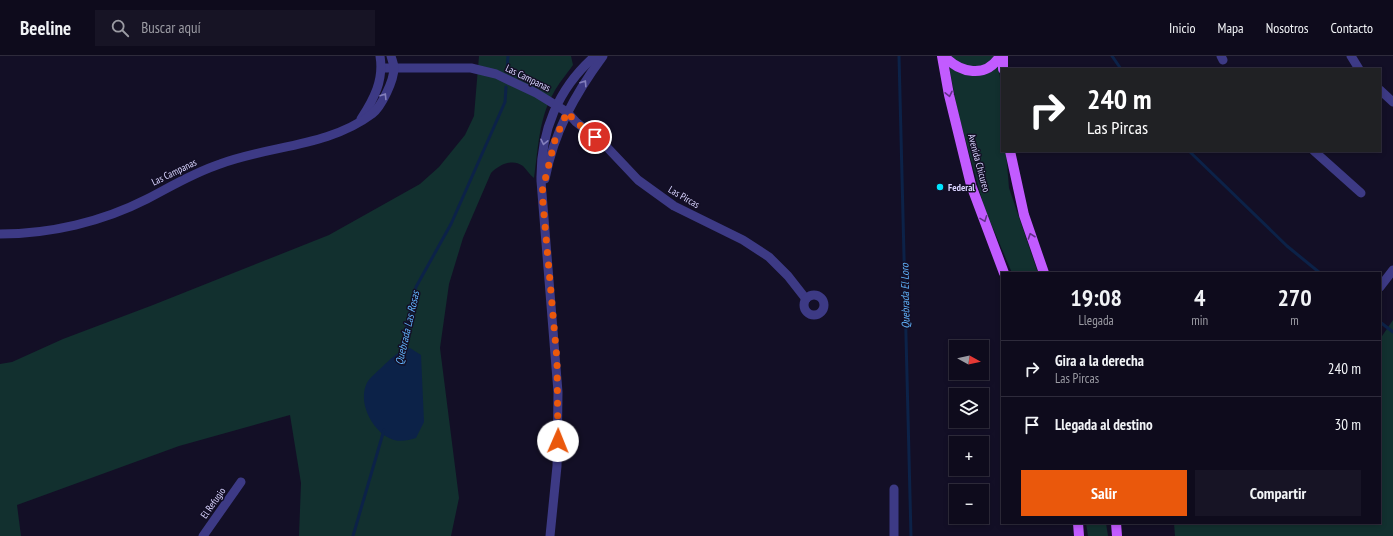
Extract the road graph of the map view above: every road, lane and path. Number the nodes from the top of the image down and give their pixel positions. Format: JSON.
{"nodes":[{"id":1,"x":380,"y":56,"type":"edge"},
{"id":2,"x":391,"y":56,"type":"edge"},
{"id":3,"x":595,"y":56,"type":"edge"},
{"id":4,"x":603,"y":56,"type":"edge"},
{"id":5,"x":943,"y":56,"type":"edge"},
{"id":6,"x":1000,"y":56,"type":"edge"},
{"id":7,"x":1003,"y":56,"type":"edge"},
{"id":8,"x":1351,"y":56,"type":"edge"},
{"id":9,"x":394,"y":67,"type":"junction"},
{"id":10,"x":382,"y":68,"type":"junction"},
{"id":11,"x":1003,"y":68,"type":"edge"},
{"id":12,"x":1359,"y":68,"type":"edge"},
{"id":13,"x":1381,"y":91,"type":"edge"},
{"id":14,"x":1393,"y":102,"type":"edge"},
{"id":15,"x":556,"y":105,"type":"junction"},
{"id":16,"x":567,"y":112,"type":"junction"},
{"id":17,"x":358,"y":123,"type":"junction"},
{"id":18,"x":1010,"y":152,"type":"edge"},
{"id":19,"x":1315,"y":152,"type":"edge"},
{"id":20,"x":542,"y":192,"type":"junction"},
{"id":21,"x":1361,"y":193,"type":"dead end"},
{"id":22,"x":0,"y":234,"type":"edge"},
{"id":23,"x":1393,"y":270,"type":"edge"},
{"id":24,"x":1004,"y":272,"type":"edge"},
{"id":25,"x":1044,"y":272,"type":"edge"},
{"id":26,"x":1381,"y":286,"type":"edge"},
{"id":27,"x":806,"y":299,"type":"dead end"},
{"id":28,"x":241,"y":482,"type":"dead end"},
{"id":29,"x":894,"y":489,"type":"dead end"},
{"id":30,"x":1078,"y":524,"type":"edge"},
{"id":31,"x":1116,"y":524,"type":"edge"},
{"id":32,"x":203,"y":536,"type":"edge"},
{"id":33,"x":550,"y":536,"type":"edge"},
{"id":34,"x":894,"y":536,"type":"edge"},
{"id":35,"x":1079,"y":536,"type":"edge"},
{"id":36,"x":1117,"y":536,"type":"edge"}],
"edges":[{"from":1,"to":10,"type":"street"},
{"from":2,"to":9,"type":"street","name":"Las Campanas"},
{"from":3,"to":15,"type":"street"},
{"from":16,"to":4,"type":"street","one_way":true},
{"from":5,"to":6,"type":"main road"},
{"from":5,"to":24,"type":"main road","name":"Avenida Chicureo","one_way":true},
{"from":7,"to":11,"type":"main road"},
{"from":8,"to":12,"type":"street"},
{"from":9,"to":10,"type":"street","name":"Las Campanas"},
{"from":9,"to":15,"type":"street","name":"Las Campanas"},
{"from":17,"to":9,"type":"street","name":"Las Campanas","one_way":true},
{"from":10,"to":17,"type":"street"},
{"from":13,"to":14,"type":"street"},
{"from":15,"to":16,"type":"street","name":"Las Pircas"},
{"from":15,"to":20,"type":"street","one_way":true},
{"from":16,"to":20,"type":"street"},
{"from":16,"to":27,"type":"street","name":"Las Pircas"},
{"from":17,"to":22,"type":"street","name":"Las Campanas"},
{"from":25,"to":18,"type":"main road","one_way":true},
{"from":19,"to":21,"type":"street"},
{"from":20,"to":33,"type":"street"},
{"from":23,"to":26,"type":"street"},
{"from":28,"to":32,"type":"street","name":"El Refugio"},
{"from":29,"to":34,"type":"street"},
{"from":30,"to":35,"type":"main road"},
{"from":31,"to":36,"type":"main road"}]}
